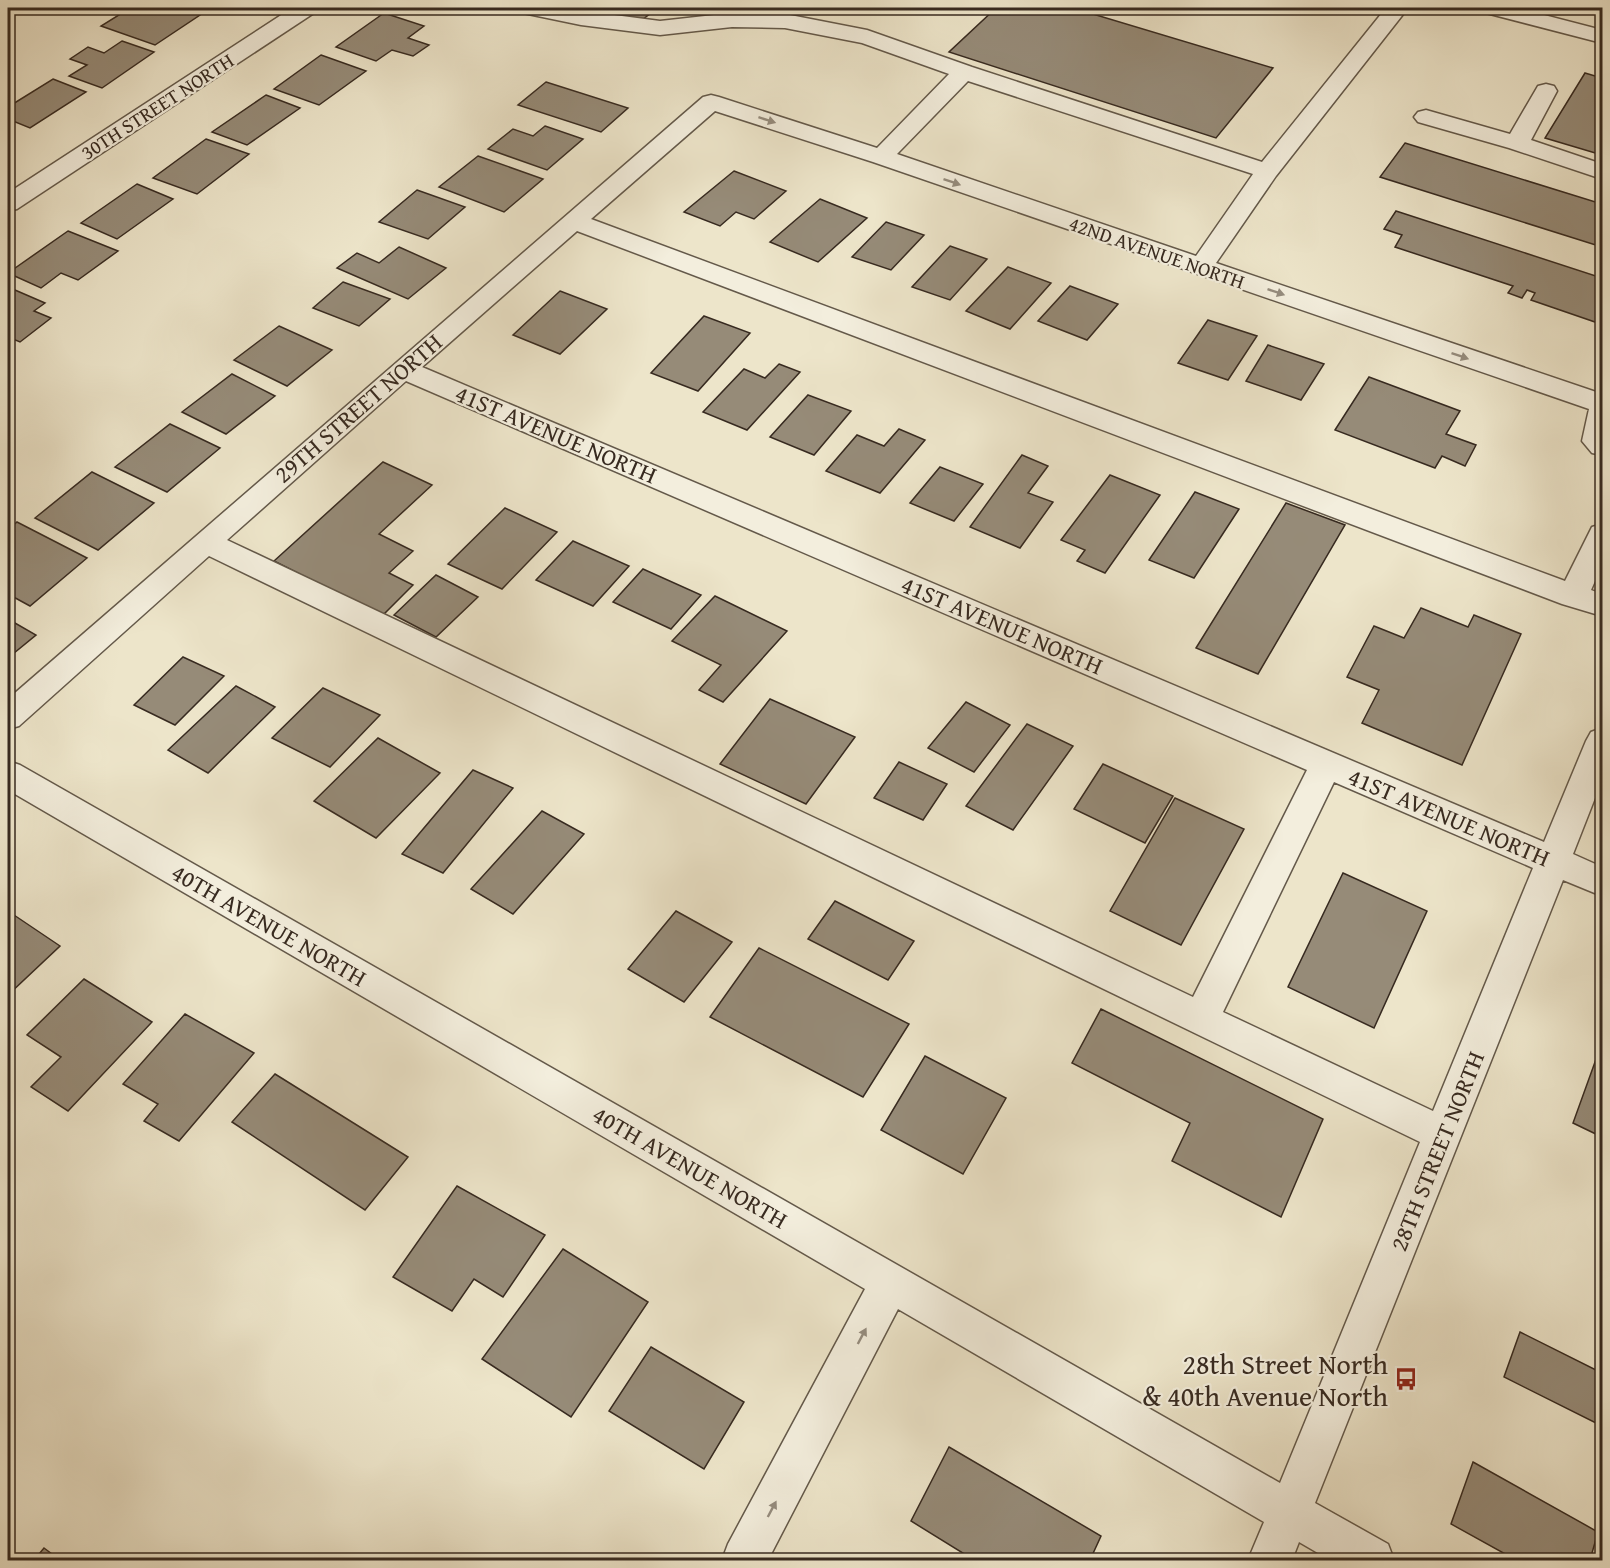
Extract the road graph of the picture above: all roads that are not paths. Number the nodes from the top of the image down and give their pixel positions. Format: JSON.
{"nodes":[{"id":1,"x":306,"y":8,"type":"edge"},
{"id":2,"x":531,"y":8,"type":"edge"},
{"id":3,"x":1397,"y":8,"type":"edge"},
{"id":4,"x":1494,"y":8,"type":"edge"},
{"id":5,"x":733,"y":14,"type":"edge"},
{"id":6,"x":1602,"y":37,"type":"edge"},
{"id":7,"x":964,"y":72,"type":"junction"},
{"id":8,"x":1546,"y":91,"type":"dead end"},
{"id":9,"x":711,"y":102,"type":"joint"},
{"id":10,"x":1426,"y":117,"type":"dead end"},
{"id":11,"x":1517,"y":143,"type":"junction"},
{"id":12,"x":881,"y":157,"type":"junction"},
{"id":13,"x":1267,"y":171,"type":"junction"},
{"id":14,"x":1602,"y":172,"type":"edge"},
{"id":15,"x":8,"y":204,"type":"edge"},
{"id":16,"x":574,"y":221,"type":"junction"},
{"id":17,"x":1202,"y":267,"type":"junction"},
{"id":18,"x":403,"y":369,"type":"junction"},
{"id":19,"x":1602,"y":404,"type":"edge"},
{"id":20,"x":1602,"y":410,"type":"edge"},
{"id":21,"x":1602,"y":447,"type":"edge"},
{"id":22,"x":1602,"y":534,"type":"edge"},
{"id":23,"x":206,"y":542,"type":"junction"},
{"id":24,"x":1573,"y":596,"type":"junction"},
{"id":25,"x":1602,"y":605,"type":"edge"},
{"id":26,"x":8,"y":717,"type":"edge"},
{"id":27,"x":1602,"y":741,"type":"edge"},
{"id":28,"x":1326,"y":764,"type":"junction"},
{"id":29,"x":8,"y":774,"type":"edge"},
{"id":30,"x":1555,"y":862,"type":"junction"},
{"id":31,"x":1602,"y":882,"type":"edge"},
{"id":32,"x":1201,"y":1020,"type":"junction"},
{"id":33,"x":1444,"y":1136,"type":"junction"},
{"id":34,"x":890,"y":1283,"type":"junction"},
{"id":35,"x":1290,"y":1513,"type":"junction"},
{"id":36,"x":744,"y":1560,"type":"edge"},
{"id":37,"x":1270,"y":1560,"type":"edge"},
{"id":38,"x":1372,"y":1560,"type":"edge"}],
"edges":[{"from":1,"to":15,"type":"street","name":"30TH STREET NORTH"},
{"from":2,"to":5,"type":"street"},
{"from":3,"to":13,"type":"street"},
{"from":4,"to":6,"type":"street"},
{"from":5,"to":7,"type":"street"},
{"from":7,"to":12,"type":"street"},
{"from":7,"to":13,"type":"street"},
{"from":8,"to":11,"type":"street"},
{"from":9,"to":12,"type":"street","name":"42ND AVENUE NORTH","one_way":true},
{"from":9,"to":16,"type":"street","name":"29TH STREET NORTH"},
{"from":10,"to":11,"type":"street"},
{"from":11,"to":14,"type":"street"},
{"from":12,"to":17,"type":"street","name":"42ND AVENUE NORTH","one_way":true},
{"from":13,"to":17,"type":"street"},
{"from":16,"to":18,"type":"street","name":"29TH STREET NORTH"},
{"from":16,"to":24,"type":"street"},
{"from":17,"to":19,"type":"street","name":"42ND AVENUE NORTH","one_way":true},
{"from":18,"to":23,"type":"street","name":"29TH STREET NORTH"},
{"from":18,"to":28,"type":"street","name":"41ST AVENUE NORTH"},
{"from":20,"to":21,"type":"street"},
{"from":22,"to":24,"type":"street"},
{"from":23,"to":26,"type":"street","name":"29TH STREET NORTH"},
{"from":23,"to":32,"type":"street"},
{"from":24,"to":25,"type":"street"},
{"from":27,"to":30,"type":"street","name":"28TH STREET NORTH"},
{"from":28,"to":30,"type":"street","name":"41ST AVENUE NORTH"},
{"from":28,"to":32,"type":"street"},
{"from":29,"to":34,"type":"street","name":"40TH AVENUE NORTH"},
{"from":30,"to":31,"type":"street","name":"41ST AVENUE NORTH"},
{"from":30,"to":33,"type":"street","name":"28TH STREET NORTH"},
{"from":32,"to":33,"type":"street"},
{"from":33,"to":35,"type":"street","name":"28TH STREET NORTH"},
{"from":34,"to":35,"type":"street","name":"40TH AVENUE NORTH"},
{"from":36,"to":34,"type":"street","one_way":true},
{"from":35,"to":37,"type":"street","name":"28TH STREET NORTH"},
{"from":35,"to":38,"type":"street","name":"40TH AVENUE NORTH"}]}
